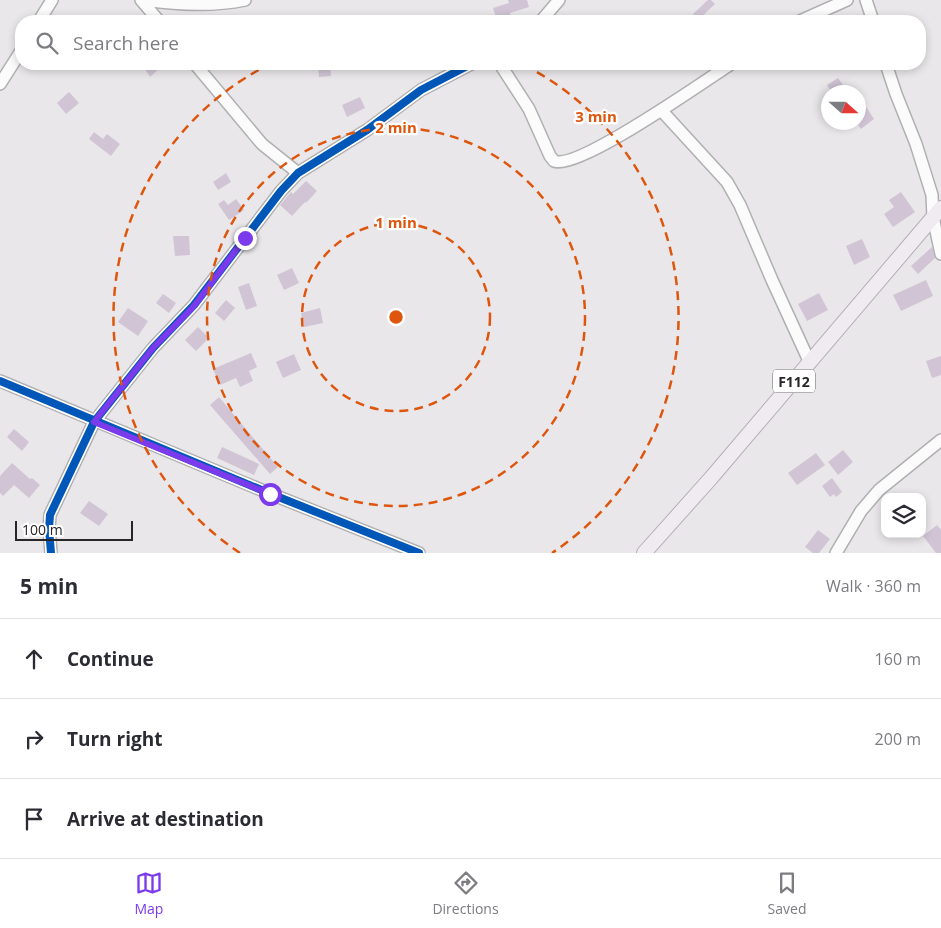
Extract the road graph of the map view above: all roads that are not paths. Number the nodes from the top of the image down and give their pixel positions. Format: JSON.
{"nodes":[{"id":1,"x":52,"y":0,"type":"edge"},
{"id":2,"x":141,"y":0,"type":"edge"},
{"id":3,"x":145,"y":0,"type":"edge"},
{"id":4,"x":245,"y":0,"type":"edge"},
{"id":5,"x":559,"y":0,"type":"edge"},
{"id":6,"x":847,"y":0,"type":"edge"},
{"id":7,"x":866,"y":0,"type":"edge"},
{"id":8,"x":43,"y":15,"type":"edge"},
{"id":9,"x":154,"y":15,"type":"edge"},
{"id":10,"x":546,"y":15,"type":"edge"},
{"id":11,"x":813,"y":15,"type":"edge"},
{"id":12,"x":871,"y":15,"type":"edge"},
{"id":13,"x":15,"y":60,"type":"edge"},
{"id":14,"x":200,"y":70,"type":"edge"},
{"id":15,"x":459,"y":70,"type":"edge"},
{"id":16,"x":504,"y":70,"type":"edge"},
{"id":17,"x":722,"y":70,"type":"edge"},
{"id":18,"x":888,"y":70,"type":"edge"},
{"id":19,"x":0,"y":84,"type":"edge"},
{"id":20,"x":661,"y":110,"type":"junction"},
{"id":21,"x":298,"y":174,"type":"junction"},
{"id":22,"x":937,"y":213,"type":"edge"},
{"id":23,"x":941,"y":254,"type":"edge"},
{"id":24,"x":810,"y":362,"type":"junction"},
{"id":25,"x":0,"y":381,"type":"edge"},
{"id":26,"x":94,"y":422,"type":"junction"},
{"id":27,"x":941,"y":440,"type":"edge"},
{"id":28,"x":51,"y":553,"type":"edge"},
{"id":29,"x":419,"y":553,"type":"edge"},
{"id":30,"x":644,"y":553,"type":"edge"},
{"id":31,"x":836,"y":553,"type":"edge"}],
"edges":[{"from":1,"to":8,"type":"street"},
{"from":2,"to":9,"type":"street"},
{"from":3,"to":4,"type":"street"},
{"from":5,"to":10,"type":"street"},
{"from":6,"to":11,"type":"street"},
{"from":7,"to":12,"type":"street"},
{"from":13,"to":19,"type":"street"},
{"from":14,"to":21,"type":"street"},
{"from":15,"to":21,"type":"street"},
{"from":16,"to":20,"type":"street"},
{"from":17,"to":20,"type":"street"},
{"from":18,"to":22,"type":"street"},
{"from":20,"to":24,"type":"street"},
{"from":21,"to":26,"type":"street"},
{"from":22,"to":23,"type":"street"},
{"from":22,"to":24,"type":"main road","number":"F112"},
{"from":24,"to":30,"type":"main road","number":"F112"},
{"from":25,"to":26,"type":"street"},
{"from":26,"to":28,"type":"street"},
{"from":26,"to":29,"type":"street"},
{"from":27,"to":31,"type":"street"}]}
